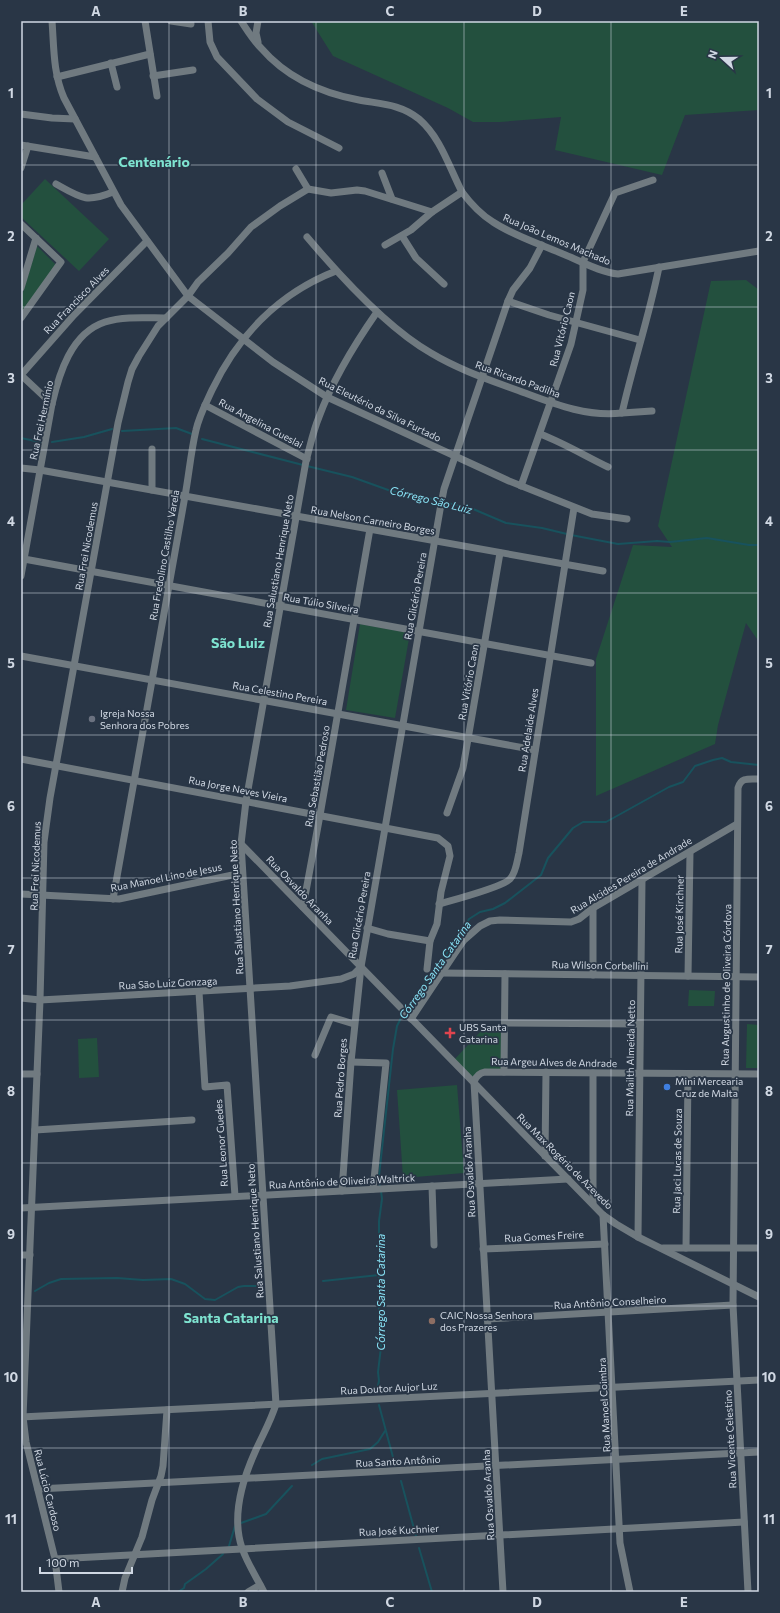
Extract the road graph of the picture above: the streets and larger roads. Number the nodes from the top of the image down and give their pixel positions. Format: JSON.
{"nodes":[{"id":1,"x":52,"y":21,"type":"edge"},
{"id":2,"x":145,"y":21,"type":"edge"},
{"id":3,"x":171,"y":21,"type":"edge"},
{"id":4,"x":208,"y":21,"type":"edge"},
{"id":5,"x":241,"y":21,"type":"edge"},
{"id":6,"x":258,"y":21,"type":"edge"},
{"id":7,"x":191,"y":24,"type":"dead end"},
{"id":8,"x":260,"y":48,"type":"junction"},
{"id":9,"x":150,"y":54,"type":"junction"},
{"id":10,"x":112,"y":63,"type":"junction"},
{"id":11,"x":193,"y":70,"type":"dead end"},
{"id":12,"x":154,"y":76,"type":"junction"},
{"id":13,"x":57,"y":77,"type":"junction"},
{"id":14,"x":117,"y":87,"type":"dead end"},
{"id":15,"x":157,"y":96,"type":"dead end"},
{"id":16,"x":21,"y":114,"type":"edge"},
{"id":17,"x":74,"y":119,"type":"junction"},
{"id":18,"x":24,"y":145,"type":"edge"},
{"id":19,"x":339,"y":148,"type":"dead end"},
{"id":20,"x":95,"y":157,"type":"junction"},
{"id":21,"x":21,"y":168,"type":"edge"},
{"id":22,"x":296,"y":169,"type":"dead end"},
{"id":23,"x":382,"y":173,"type":"dead end"},
{"id":24,"x":653,"y":180,"type":"dead end"},
{"id":25,"x":56,"y":184,"type":"dead end"},
{"id":26,"x":308,"y":189,"type":"junction"},
{"id":27,"x":113,"y":192,"type":"junction"},
{"id":28,"x":462,"y":192,"type":"junction"},
{"id":29,"x":392,"y":199,"type":"junction"},
{"id":30,"x":432,"y":212,"type":"junction"},
{"id":31,"x":21,"y":224,"type":"edge"},
{"id":32,"x":402,"y":236,"type":"junction"},
{"id":33,"x":36,"y":238,"type":"junction"},
{"id":34,"x":308,"y":238,"type":"dead end"},
{"id":35,"x":147,"y":241,"type":"junction"},
{"id":36,"x":385,"y":245,"type":"dead end"},
{"id":37,"x":542,"y":245,"type":"junction"},
{"id":38,"x":759,"y":250,"type":"edge"},
{"id":39,"x":583,"y":262,"type":"junction"},
{"id":40,"x":658,"y":267,"type":"junction"},
{"id":41,"x":336,"y":271,"type":"junction"},
{"id":42,"x":444,"y":284,"type":"dead end"},
{"id":43,"x":21,"y":288,"type":"edge"},
{"id":44,"x":188,"y":296,"type":"junction"},
{"id":45,"x":508,"y":301,"type":"junction"},
{"id":46,"x":377,"y":312,"type":"junction"},
{"id":47,"x":21,"y":318,"type":"edge"},
{"id":48,"x":166,"y":318,"type":"junction"},
{"id":49,"x":577,"y":322,"type":"junction"},
{"id":50,"x":243,"y":339,"type":"junction"},
{"id":51,"x":640,"y":340,"type":"junction"},
{"id":52,"x":21,"y":375,"type":"edge"},
{"id":53,"x":482,"y":377,"type":"junction"},
{"id":54,"x":327,"y":397,"type":"junction"},
{"id":55,"x":551,"y":403,"type":"junction"},
{"id":56,"x":52,"y":404,"type":"junction"},
{"id":57,"x":205,"y":405,"type":"junction"},
{"id":58,"x":652,"y":411,"type":"dead end"},
{"id":59,"x":622,"y":413,"type":"junction"},
{"id":60,"x":540,"y":434,"type":"junction"},
{"id":61,"x":152,"y":449,"type":"dead end"},
{"id":62,"x":455,"y":456,"type":"junction"},
{"id":63,"x":307,"y":460,"type":"junction"},
{"id":64,"x":608,"y":467,"type":"dead end"},
{"id":65,"x":21,"y":468,"type":"edge"},
{"id":66,"x":40,"y":470,"type":"junction"},
{"id":67,"x":108,"y":482,"type":"junction"},
{"id":68,"x":521,"y":486,"type":"junction"},
{"id":69,"x":152,"y":490,"type":"junction"},
{"id":70,"x":185,"y":496,"type":"junction"},
{"id":71,"x":574,"y":508,"type":"junction"},
{"id":72,"x":297,"y":516,"type":"junction"},
{"id":73,"x":627,"y":519,"type":"dead end"},
{"id":74,"x":370,"y":529,"type":"junction"},
{"id":75,"x":434,"y":541,"type":"junction"},
{"id":76,"x":500,"y":553,"type":"junction"},
{"id":77,"x":24,"y":560,"type":"junction"},
{"id":78,"x":565,"y":564,"type":"junction"},
{"id":79,"x":603,"y":571,"type":"dead end"},
{"id":80,"x":91,"y":572,"type":"junction"},
{"id":81,"x":21,"y":576,"type":"edge"},
{"id":82,"x":169,"y":586,"type":"junction"},
{"id":83,"x":280,"y":606,"type":"junction"},
{"id":84,"x":353,"y":620,"type":"junction"},
{"id":85,"x":419,"y":631,"type":"junction"},
{"id":86,"x":484,"y":643,"type":"junction"},
{"id":87,"x":550,"y":655,"type":"junction"},
{"id":88,"x":21,"y":656,"type":"edge"},
{"id":89,"x":591,"y":663,"type":"dead end"},
{"id":90,"x":74,"y":666,"type":"junction"},
{"id":91,"x":152,"y":680,"type":"junction"},
{"id":92,"x":264,"y":701,"type":"junction"},
{"id":93,"x":338,"y":714,"type":"junction"},
{"id":94,"x":402,"y":726,"type":"junction"},
{"id":95,"x":468,"y":738,"type":"junction"},
{"id":96,"x":535,"y":750,"type":"junction"},
{"id":97,"x":21,"y":759,"type":"edge"},
{"id":98,"x":56,"y":765,"type":"junction"},
{"id":99,"x":759,"y":779,"type":"edge"},
{"id":100,"x":134,"y":780,"type":"junction"},
{"id":101,"x":246,"y":801,"type":"junction"},
{"id":102,"x":447,"y":813,"type":"dead end"},
{"id":103,"x":320,"y":815,"type":"junction"},
{"id":104,"x":737,"y":824,"type":"junction"},
{"id":105,"x":385,"y":827,"type":"junction"},
{"id":106,"x":241,"y":844,"type":"junction"},
{"id":107,"x":690,"y":852,"type":"junction"},
{"id":108,"x":242,"y":873,"type":"junction"},
{"id":109,"x":642,"y":880,"type":"junction"},
{"id":110,"x":21,"y":894,"type":"edge"},
{"id":111,"x":43,"y":896,"type":"junction"},
{"id":112,"x":113,"y":899,"type":"junction"},
{"id":113,"x":439,"y":904,"type":"junction"},
{"id":114,"x":303,"y":907,"type":"junction"},
{"id":115,"x":593,"y":908,"type":"junction"},
{"id":116,"x":367,"y":928,"type":"junction"},
{"id":117,"x":430,"y":941,"type":"junction"},
{"id":118,"x":360,"y":967,"type":"junction"},
{"id":119,"x":427,"y":969,"type":"dead end"},
{"id":120,"x":441,"y":973,"type":"junction"},
{"id":121,"x":505,"y":974,"type":"junction"},
{"id":122,"x":593,"y":975,"type":"junction"},
{"id":123,"x":641,"y":976,"type":"junction"},
{"id":124,"x":688,"y":976,"type":"junction"},
{"id":125,"x":736,"y":977,"type":"junction"},
{"id":126,"x":759,"y":977,"type":"edge"},
{"id":127,"x":250,"y":989,"type":"junction"},
{"id":128,"x":199,"y":992,"type":"junction"},
{"id":129,"x":21,"y":998,"type":"edge"},
{"id":130,"x":40,"y":1000,"type":"junction"},
{"id":131,"x":409,"y":1018,"type":"junction"},
{"id":132,"x":505,"y":1023,"type":"junction"},
{"id":133,"x":354,"y":1024,"type":"junction"},
{"id":134,"x":640,"y":1024,"type":"junction"},
{"id":135,"x":315,"y":1055,"type":"dead end"},
{"id":136,"x":351,"y":1062,"type":"junction"},
{"id":137,"x":504,"y":1072,"type":"junction"},
{"id":138,"x":546,"y":1072,"type":"junction"},
{"id":139,"x":593,"y":1073,"type":"junction"},
{"id":140,"x":640,"y":1073,"type":"junction"},
{"id":141,"x":21,"y":1074,"type":"edge"},
{"id":142,"x":38,"y":1074,"type":"junction"},
{"id":143,"x":688,"y":1074,"type":"junction"},
{"id":144,"x":735,"y":1074,"type":"junction"},
{"id":145,"x":759,"y":1074,"type":"edge"},
{"id":146,"x":474,"y":1082,"type":"junction"},
{"id":147,"x":192,"y":1120,"type":"dead end"},
{"id":148,"x":35,"y":1130,"type":"junction"},
{"id":149,"x":545,"y":1156,"type":"junction"},
{"id":150,"x":568,"y":1179,"type":"junction"},
{"id":151,"x":480,"y":1184,"type":"junction"},
{"id":152,"x":432,"y":1186,"type":"junction"},
{"id":153,"x":375,"y":1189,"type":"junction"},
{"id":154,"x":342,"y":1191,"type":"junction"},
{"id":155,"x":263,"y":1195,"type":"junction"},
{"id":156,"x":235,"y":1196,"type":"junction"},
{"id":157,"x":593,"y":1204,"type":"junction"},
{"id":158,"x":21,"y":1208,"type":"edge"},
{"id":159,"x":32,"y":1208,"type":"junction"},
{"id":160,"x":603,"y":1215,"type":"junction"},
{"id":161,"x":638,"y":1237,"type":"junction"},
{"id":162,"x":605,"y":1244,"type":"junction"},
{"id":163,"x":434,"y":1245,"type":"dead end"},
{"id":164,"x":661,"y":1248,"type":"junction"},
{"id":165,"x":686,"y":1248,"type":"junction"},
{"id":166,"x":733,"y":1248,"type":"junction"},
{"id":167,"x":759,"y":1248,"type":"edge"},
{"id":168,"x":483,"y":1249,"type":"junction"},
{"id":169,"x":21,"y":1255,"type":"edge"},
{"id":170,"x":30,"y":1255,"type":"junction"},
{"id":171,"x":733,"y":1284,"type":"junction"},
{"id":172,"x":759,"y":1297,"type":"edge"},
{"id":173,"x":733,"y":1304,"type":"junction"},
{"id":174,"x":609,"y":1312,"type":"junction"},
{"id":175,"x":487,"y":1319,"type":"junction"},
{"id":176,"x":23,"y":1365,"type":"edge"},
{"id":177,"x":759,"y":1380,"type":"edge"},
{"id":178,"x":737,"y":1381,"type":"junction"},
{"id":179,"x":613,"y":1387,"type":"junction"},
{"id":180,"x":492,"y":1393,"type":"junction"},
{"id":181,"x":276,"y":1404,"type":"junction"},
{"id":182,"x":166,"y":1410,"type":"junction"},
{"id":183,"x":22,"y":1417,"type":"edge"},
{"id":184,"x":759,"y":1452,"type":"edge"},
{"id":185,"x":740,"y":1453,"type":"junction"},
{"id":186,"x":617,"y":1459,"type":"junction"},
{"id":187,"x":496,"y":1466,"type":"junction"},
{"id":188,"x":244,"y":1479,"type":"junction"},
{"id":189,"x":158,"y":1483,"type":"junction"},
{"id":190,"x":38,"y":1490,"type":"junction"},
{"id":191,"x":744,"y":1522,"type":"junction"},
{"id":192,"x":620,"y":1529,"type":"junction"},
{"id":193,"x":500,"y":1535,"type":"junction"},
{"id":194,"x":242,"y":1549,"type":"junction"},
{"id":195,"x":134,"y":1555,"type":"junction"},
{"id":196,"x":55,"y":1559,"type":"junction"},
{"id":197,"x":262,"y":1589,"type":"edge"},
{"id":198,"x":60,"y":1592,"type":"edge"},
{"id":199,"x":122,"y":1592,"type":"edge"},
{"id":200,"x":248,"y":1592,"type":"edge"},
{"id":201,"x":503,"y":1592,"type":"edge"},
{"id":202,"x":630,"y":1592,"type":"edge"},
{"id":203,"x":748,"y":1592,"type":"edge"}],
"edges":[{"from":1,"to":13,"type":"street","name":"Rua Eleutério da Silva Furtado"},
{"from":2,"to":9,"type":"street"},
{"from":3,"to":7,"type":"street"},
{"from":4,"to":19,"type":"street"},
{"from":5,"to":8,"type":"street","name":"Rua João Lemos Machado"},
{"from":6,"to":8,"type":"street"},
{"from":8,"to":28,"type":"street","name":"Rua João Lemos Machado"},
{"from":9,"to":10,"type":"street"},
{"from":9,"to":12,"type":"street"},
{"from":10,"to":13,"type":"street"},
{"from":10,"to":14,"type":"street"},
{"from":11,"to":12,"type":"street"},
{"from":12,"to":15,"type":"street"},
{"from":13,"to":17,"type":"street","name":"Rua Eleutério da Silva Furtado"},
{"from":16,"to":17,"type":"street"},
{"from":17,"to":20,"type":"street","name":"Rua Eleutério da Silva Furtado"},
{"from":18,"to":20,"type":"street"},
{"from":18,"to":21,"type":"street"},
{"from":20,"to":27,"type":"street","name":"Rua Eleutério da Silva Furtado"},
{"from":22,"to":26,"type":"street"},
{"from":23,"to":29,"type":"street"},
{"from":24,"to":39,"type":"street","name":"Rua Vitório Caon"},
{"from":25,"to":27,"type":"street"},
{"from":26,"to":29,"type":"street"},
{"from":26,"to":44,"type":"street","name":"Rua Frei Nicodemus"},
{"from":27,"to":35,"type":"street","name":"Rua Eleutério da Silva Furtado"},
{"from":28,"to":30,"type":"street"},
{"from":28,"to":37,"type":"street","name":"Rua João Lemos Machado"},
{"from":29,"to":30,"type":"street"},
{"from":30,"to":32,"type":"street"},
{"from":31,"to":33,"type":"street"},
{"from":32,"to":36,"type":"street"},
{"from":32,"to":42,"type":"street"},
{"from":33,"to":43,"type":"street"},
{"from":33,"to":47,"type":"street"},
{"from":34,"to":41,"type":"street","name":"Rua Ricardo Padilha"},
{"from":35,"to":44,"type":"street","name":"Rua Eleutério da Silva Furtado"},
{"from":35,"to":52,"type":"street","name":"Rua Francisco Alves"},
{"from":37,"to":39,"type":"street","name":"Rua João Lemos Machado"},
{"from":37,"to":45,"type":"street","name":"Rua Glicério Pereira"},
{"from":38,"to":40,"type":"street","name":"Rua João Lemos Machado"},
{"from":39,"to":40,"type":"street","name":"Rua João Lemos Machado"},
{"from":39,"to":49,"type":"street","name":"Rua Vitório Caon"},
{"from":40,"to":51,"type":"street"},
{"from":41,"to":46,"type":"street","name":"Rua Ricardo Padilha"},
{"from":41,"to":50,"type":"street","name":"Rua Fredolino Castilho Varela"},
{"from":44,"to":48,"type":"street","name":"Rua Frei Nicodemus"},
{"from":44,"to":50,"type":"street","name":"Rua Eleutério da Silva Furtado"},
{"from":45,"to":49,"type":"street"},
{"from":45,"to":53,"type":"street","name":"Rua Glicério Pereira"},
{"from":46,"to":53,"type":"street","name":"Rua Ricardo Padilha"},
{"from":46,"to":54,"type":"street","name":"Rua Salustiano Henrique Neto"},
{"from":48,"to":56,"type":"street","name":"Rua Frei Hermínio"},
{"from":48,"to":67,"type":"street","name":"Rua Frei Nicodemus"},
{"from":49,"to":51,"type":"street"},
{"from":49,"to":55,"type":"street","name":"Rua Vitório Caon"},
{"from":50,"to":54,"type":"street","name":"Rua Eleutério da Silva Furtado"},
{"from":50,"to":57,"type":"street","name":"Rua Fredolino Castilho Varela"},
{"from":51,"to":59,"type":"street"},
{"from":52,"to":56,"type":"street"},
{"from":53,"to":55,"type":"street","name":"Rua Ricardo Padilha"},
{"from":53,"to":62,"type":"street","name":"Rua Glicério Pereira"},
{"from":54,"to":62,"type":"street","name":"Rua Eleutério da Silva Furtado"},
{"from":54,"to":63,"type":"street","name":"Rua Salustiano Henrique Neto"},
{"from":55,"to":59,"type":"street","name":"Rua Ricardo Padilha"},
{"from":55,"to":60,"type":"street","name":"Rua Vitório Caon"},
{"from":56,"to":66,"type":"street","name":"Rua Frei Hermínio"},
{"from":57,"to":63,"type":"street","name":"Rua Angelina Gueslai"},
{"from":57,"to":70,"type":"street","name":"Rua Fredolino Castilho Varela"},
{"from":58,"to":59,"type":"street","name":"Rua Ricardo Padilha"},
{"from":60,"to":64,"type":"street"},
{"from":60,"to":68,"type":"street","name":"Rua Vitório Caon"},
{"from":61,"to":69,"type":"street"},
{"from":62,"to":68,"type":"street","name":"Rua Eleutério da Silva Furtado"},
{"from":62,"to":75,"type":"street","name":"Rua Glicério Pereira"},
{"from":63,"to":72,"type":"street","name":"Rua Salustiano Henrique Neto"},
{"from":65,"to":66,"type":"street","name":"Rua Nelson Carneiro Borges"},
{"from":66,"to":67,"type":"street","name":"Rua Nelson Carneiro Borges"},
{"from":66,"to":77,"type":"street","name":"Rua Frei Hermínio"},
{"from":67,"to":69,"type":"street","name":"Rua Nelson Carneiro Borges"},
{"from":67,"to":80,"type":"street","name":"Rua Frei Nicodemus"},
{"from":68,"to":71,"type":"street","name":"Rua Eleutério da Silva Furtado"},
{"from":69,"to":70,"type":"street","name":"Rua Nelson Carneiro Borges"},
{"from":70,"to":72,"type":"street","name":"Rua Nelson Carneiro Borges"},
{"from":70,"to":82,"type":"street","name":"Rua Fredolino Castilho Varela"},
{"from":71,"to":73,"type":"street","name":"Rua Eleutério da Silva Furtado"},
{"from":71,"to":78,"type":"street","name":"Rua Adelaide Alves"},
{"from":72,"to":74,"type":"street","name":"Rua Nelson Carneiro Borges"},
{"from":72,"to":83,"type":"street","name":"Rua Salustiano Henrique Neto"},
{"from":74,"to":75,"type":"street","name":"Rua Nelson Carneiro Borges"},
{"from":74,"to":84,"type":"street","name":"Rua Sebastião Pedroso"},
{"from":75,"to":76,"type":"street","name":"Rua Nelson Carneiro Borges"},
{"from":75,"to":85,"type":"street","name":"Rua Glicério Pereira"},
{"from":76,"to":78,"type":"street","name":"Rua Nelson Carneiro Borges"},
{"from":76,"to":86,"type":"street","name":"Rua Vitório Caon"},
{"from":77,"to":80,"type":"street","name":"Rua Túlio Silveira"},
{"from":77,"to":81,"type":"street","name":"Rua Frei Hermínio"},
{"from":78,"to":79,"type":"street","name":"Rua Nelson Carneiro Borges"},
{"from":78,"to":87,"type":"street","name":"Rua Adelaide Alves"},
{"from":80,"to":82,"type":"street","name":"Rua Túlio Silveira"},
{"from":80,"to":90,"type":"street","name":"Rua Frei Nicodemus"},
{"from":82,"to":83,"type":"street","name":"Rua Túlio Silveira"},
{"from":82,"to":91,"type":"street","name":"Rua Fredolino Castilho Varela"},
{"from":83,"to":84,"type":"street","name":"Rua Túlio Silveira"},
{"from":83,"to":92,"type":"street","name":"Rua Salustiano Henrique Neto"},
{"from":84,"to":85,"type":"street","name":"Rua Túlio Silveira"},
{"from":84,"to":93,"type":"street","name":"Rua Sebastião Pedroso"},
{"from":85,"to":86,"type":"street","name":"Rua Túlio Silveira"},
{"from":85,"to":94,"type":"street","name":"Rua Glicério Pereira"},
{"from":86,"to":87,"type":"street","name":"Rua Túlio Silveira"},
{"from":86,"to":95,"type":"street","name":"Rua Vitório Caon"},
{"from":87,"to":89,"type":"street","name":"Rua Túlio Silveira"},
{"from":87,"to":96,"type":"street","name":"Rua Adelaide Alves"},
{"from":88,"to":90,"type":"street","name":"Rua Celestino Pereira"},
{"from":90,"to":91,"type":"street","name":"Rua Celestino Pereira"},
{"from":90,"to":98,"type":"street","name":"Rua Frei Nicodemus"},
{"from":91,"to":92,"type":"street","name":"Rua Celestino Pereira"},
{"from":91,"to":100,"type":"street","name":"Rua Fredolino Castilho Varela"},
{"from":92,"to":93,"type":"street","name":"Rua Celestino Pereira"},
{"from":92,"to":101,"type":"street","name":"Rua Salustiano Henrique Neto"},
{"from":93,"to":94,"type":"street","name":"Rua Celestino Pereira"},
{"from":93,"to":103,"type":"street","name":"Rua Sebastião Pedroso"},
{"from":94,"to":95,"type":"street","name":"Rua Celestino Pereira"},
{"from":94,"to":105,"type":"street","name":"Rua Glicério Pereira"},
{"from":95,"to":96,"type":"street","name":"Rua Celestino Pereira"},
{"from":95,"to":102,"type":"street","name":"Rua Vitório Caon"},
{"from":96,"to":113,"type":"street","name":"Rua Adelaide Alves"},
{"from":97,"to":98,"type":"street","name":"Rua Jorge Neves Vieira"},
{"from":98,"to":100,"type":"street","name":"Rua Jorge Neves Vieira"},
{"from":98,"to":111,"type":"street","name":"Rua Frei Nicodemus"},
{"from":99,"to":104,"type":"street","name":"Rua Augustinho de Oliveira Córdova"},
{"from":100,"to":101,"type":"street","name":"Rua Jorge Neves Vieira"},
{"from":100,"to":112,"type":"street","name":"Rua Fredolino Castilho Varela"},
{"from":101,"to":103,"type":"street","name":"Rua Jorge Neves Vieira"},
{"from":101,"to":106,"type":"street","name":"Rua Salustiano Henrique Neto"},
{"from":103,"to":105,"type":"street","name":"Rua Jorge Neves Vieira"},
{"from":103,"to":114,"type":"street","name":"Rua Sebastião Pedroso"},
{"from":104,"to":107,"type":"street","name":"Rua Alcides Pereira de Andrade"},
{"from":104,"to":125,"type":"street","name":"Rua Augustinho de Oliveira Córdova"},
{"from":105,"to":113,"type":"street","name":"Rua Jorge Neves Vieira"},
{"from":105,"to":116,"type":"street","name":"Rua Glicério Pereira"},
{"from":106,"to":108,"type":"street","name":"Rua Salustiano Henrique Neto"},
{"from":106,"to":114,"type":"street","name":"Rua Osvaldo Aranha"},
{"from":107,"to":109,"type":"street","name":"Rua Alcides Pereira de Andrade"},
{"from":107,"to":124,"type":"street","name":"Rua José Kirchner"},
{"from":108,"to":112,"type":"street","name":"Rua Manoel Lino de Jesus"},
{"from":108,"to":127,"type":"street","name":"Rua Salustiano Henrique Neto"},
{"from":109,"to":115,"type":"street","name":"Rua Alcides Pereira de Andrade"},
{"from":109,"to":123,"type":"street","name":"Rua Mailth Almeida Netto"},
{"from":110,"to":111,"type":"street","name":"Rua Manoel Lino de Jesus"},
{"from":111,"to":112,"type":"street","name":"Rua Manoel Lino de Jesus"},
{"from":111,"to":130,"type":"street","name":"Rua Frei Nicodemus"},
{"from":113,"to":117,"type":"street"},
{"from":114,"to":118,"type":"street","name":"Rua Osvaldo Aranha"},
{"from":115,"to":120,"type":"street","name":"Rua Alcides Pereira de Andrade"},
{"from":115,"to":122,"type":"street"},
{"from":116,"to":117,"type":"street"},
{"from":116,"to":118,"type":"street","name":"Rua Glicério Pereira"},
{"from":117,"to":119,"type":"street"},
{"from":118,"to":127,"type":"street","name":"Rua São Luiz Gonzaga"},
{"from":118,"to":131,"type":"street","name":"Rua Osvaldo Aranha"},
{"from":118,"to":133,"type":"street","name":"Rua Pedro Borges"},
{"from":120,"to":121,"type":"street","name":"Rua Wilson Corbellini"},
{"from":120,"to":131,"type":"street","name":"Rua Alcides Pereira de Andrade"},
{"from":121,"to":122,"type":"street","name":"Rua Wilson Corbellini"},
{"from":121,"to":132,"type":"street"},
{"from":122,"to":123,"type":"street","name":"Rua Wilson Corbellini"},
{"from":123,"to":124,"type":"street","name":"Rua Wilson Corbellini"},
{"from":123,"to":134,"type":"street","name":"Rua Mailth Almeida Netto"},
{"from":124,"to":125,"type":"street","name":"Rua Wilson Corbellini"},
{"from":125,"to":126,"type":"street","name":"Rua Wilson Corbellini"},
{"from":125,"to":144,"type":"street","name":"Rua Augustinho de Oliveira Córdova"},
{"from":127,"to":128,"type":"street","name":"Rua São Luiz Gonzaga"},
{"from":127,"to":155,"type":"street","name":"Rua Salustiano Henrique Neto"},
{"from":128,"to":130,"type":"street","name":"Rua São Luiz Gonzaga"},
{"from":128,"to":156,"type":"street","name":"Rua Leonor Guedes"},
{"from":129,"to":130,"type":"street","name":"Rua São Luiz Gonzaga"},
{"from":130,"to":142,"type":"street","name":"Rua Frei Nicodemus"},
{"from":131,"to":146,"type":"street","name":"Rua Osvaldo Aranha"},
{"from":132,"to":134,"type":"street"},
{"from":132,"to":137,"type":"street"},
{"from":133,"to":135,"type":"street"},
{"from":133,"to":136,"type":"street","name":"Rua Pedro Borges"},
{"from":134,"to":140,"type":"street","name":"Rua Mailth Almeida Netto"},
{"from":136,"to":153,"type":"street"},
{"from":136,"to":154,"type":"street","name":"Rua Pedro Borges"},
{"from":137,"to":138,"type":"street","name":"Rua Argeu Alves de Andrade"},
{"from":137,"to":146,"type":"street","name":"Rua Argeu Alves de Andrade"},
{"from":138,"to":139,"type":"street","name":"Rua Argeu Alves de Andrade"},
{"from":138,"to":149,"type":"street"},
{"from":139,"to":140,"type":"street","name":"Rua Argeu Alves de Andrade"},
{"from":139,"to":157,"type":"street"},
{"from":140,"to":143,"type":"street","name":"Rua Argeu Alves de Andrade"},
{"from":140,"to":161,"type":"street","name":"Rua Mailth Almeida Netto"},
{"from":141,"to":142,"type":"street"},
{"from":142,"to":148,"type":"street","name":"Rua Frei Nicodemus"},
{"from":143,"to":144,"type":"street","name":"Rua Argeu Alves de Andrade"},
{"from":143,"to":165,"type":"street","name":"Rua Jaci Lucas de Souza"},
{"from":144,"to":145,"type":"street","name":"Rua Argeu Alves de Andrade"},
{"from":144,"to":166,"type":"street","name":"Rua Augustinho de Oliveira Córdova"},
{"from":146,"to":149,"type":"street","name":"Rua Max Rogério de Azevedo"},
{"from":146,"to":151,"type":"street","name":"Rua Osvaldo Aranha"},
{"from":147,"to":148,"type":"street"},
{"from":148,"to":159,"type":"street","name":"Rua Frei Nicodemus"},
{"from":149,"to":150,"type":"street","name":"Rua Max Rogério de Azevedo"},
{"from":150,"to":151,"type":"street","name":"Rua Antônio de Oliveira Waltrick"},
{"from":150,"to":157,"type":"street","name":"Rua Max Rogério de Azevedo"},
{"from":151,"to":152,"type":"street","name":"Rua Antônio de Oliveira Waltrick"},
{"from":151,"to":168,"type":"street","name":"Rua Osvaldo Aranha"},
{"from":152,"to":153,"type":"street","name":"Rua Antônio de Oliveira Waltrick"},
{"from":152,"to":163,"type":"street"},
{"from":153,"to":154,"type":"street","name":"Rua Antônio de Oliveira Waltrick"},
{"from":154,"to":155,"type":"street","name":"Rua Antônio de Oliveira Waltrick"},
{"from":155,"to":156,"type":"street","name":"Rua Antônio de Oliveira Waltrick"},
{"from":155,"to":181,"type":"street","name":"Rua Salustiano Henrique Neto"},
{"from":156,"to":159,"type":"street","name":"Rua Antônio de Oliveira Waltrick"},
{"from":157,"to":160,"type":"street","name":"Rua Max Rogério de Azevedo"},
{"from":158,"to":159,"type":"street","name":"Rua Antônio de Oliveira Waltrick"},
{"from":159,"to":170,"type":"street","name":"Rua Frei Nicodemus"},
{"from":160,"to":161,"type":"street","name":"Rua Max Rogério de Azevedo"},
{"from":160,"to":162,"type":"street","name":"Rua Manoel Coimbra"},
{"from":161,"to":164,"type":"street","name":"Rua Max Rogério de Azevedo"},
{"from":162,"to":168,"type":"street","name":"Rua Gomes Freire"},
{"from":162,"to":174,"type":"street","name":"Rua Manoel Coimbra"},
{"from":164,"to":165,"type":"street"},
{"from":164,"to":171,"type":"street","name":"Rua Max Rogério de Azevedo"},
{"from":165,"to":166,"type":"street"},
{"from":166,"to":167,"type":"street"},
{"from":166,"to":171,"type":"street","name":"Rua Augustinho de Oliveira Córdova"},
{"from":168,"to":175,"type":"street","name":"Rua Osvaldo Aranha"},
{"from":169,"to":170,"type":"street"},
{"from":170,"to":176,"type":"street","name":"Rua Frei Nicodemus"},
{"from":171,"to":172,"type":"street","name":"Rua Max Rogério de Azevedo"},
{"from":171,"to":173,"type":"street","name":"Rua Vicente Celestino"},
{"from":173,"to":174,"type":"street","name":"Rua Antônio Conselheiro"},
{"from":173,"to":178,"type":"street","name":"Rua Vicente Celestino"},
{"from":174,"to":175,"type":"street","name":"Rua Antônio Conselheiro"},
{"from":174,"to":179,"type":"street","name":"Rua Manoel Coimbra"},
{"from":175,"to":180,"type":"street","name":"Rua Osvaldo Aranha"},
{"from":176,"to":183,"type":"street","name":"Rua Frei Nicodemus"},
{"from":177,"to":178,"type":"street","name":"Rua Doutor Aujor Luz"},
{"from":178,"to":179,"type":"street","name":"Rua Doutor Aujor Luz"},
{"from":178,"to":185,"type":"street","name":"Rua Vicente Celestino"},
{"from":179,"to":180,"type":"street","name":"Rua Doutor Aujor Luz"},
{"from":179,"to":186,"type":"street","name":"Rua Manoel Coimbra"},
{"from":180,"to":181,"type":"street","name":"Rua Doutor Aujor Luz"},
{"from":180,"to":187,"type":"street","name":"Rua Osvaldo Aranha"},
{"from":181,"to":182,"type":"street","name":"Rua Doutor Aujor Luz"},
{"from":181,"to":188,"type":"street"},
{"from":182,"to":183,"type":"street","name":"Rua Doutor Aujor Luz"},
{"from":182,"to":189,"type":"street"},
{"from":183,"to":190,"type":"street","name":"Rua Lúcio Cardoso"},
{"from":184,"to":185,"type":"street","name":"Rua Santo Antônio"},
{"from":185,"to":186,"type":"street","name":"Rua Santo Antônio"},
{"from":185,"to":191,"type":"street","name":"Rua Vicente Celestino"},
{"from":186,"to":187,"type":"street","name":"Rua Santo Antônio"},
{"from":186,"to":192,"type":"street","name":"Rua Manoel Coimbra"},
{"from":187,"to":188,"type":"street","name":"Rua Santo Antônio"},
{"from":187,"to":193,"type":"street","name":"Rua Osvaldo Aranha"},
{"from":188,"to":189,"type":"street","name":"Rua Santo Antônio"},
{"from":188,"to":194,"type":"street"},
{"from":189,"to":190,"type":"street","name":"Rua Santo Antônio"},
{"from":189,"to":195,"type":"street"},
{"from":190,"to":196,"type":"street","name":"Rua Lúcio Cardoso"},
{"from":191,"to":192,"type":"street","name":"Rua José Kuchnier"},
{"from":191,"to":203,"type":"street","name":"Rua Vicente Celestino"},
{"from":192,"to":193,"type":"street","name":"Rua José Kuchnier"},
{"from":192,"to":202,"type":"street","name":"Rua Manoel Coimbra"},
{"from":193,"to":194,"type":"street","name":"Rua José Kuchnier"},
{"from":193,"to":201,"type":"street","name":"Rua Osvaldo Aranha"},
{"from":194,"to":195,"type":"street","name":"Rua José Kuchnier"},
{"from":194,"to":197,"type":"street"},
{"from":195,"to":196,"type":"street","name":"Rua José Kuchnier"},
{"from":195,"to":199,"type":"street"},
{"from":196,"to":198,"type":"street","name":"Rua Lúcio Cardoso"},
{"from":197,"to":200,"type":"street"}]}
